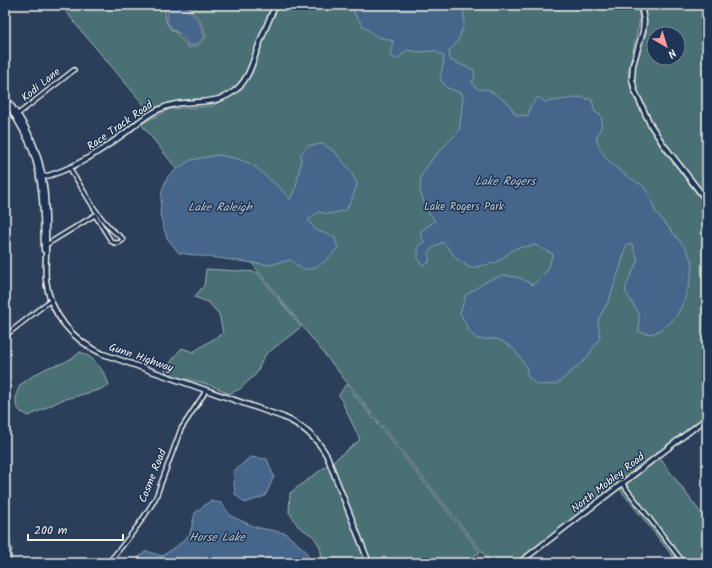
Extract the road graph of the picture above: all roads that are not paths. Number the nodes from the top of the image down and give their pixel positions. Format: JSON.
{"nodes":[{"id":1,"x":276,"y":5,"type":"edge"},
{"id":2,"x":641,"y":5,"type":"edge"},
{"id":3,"x":74,"y":70,"type":"dead end"},
{"id":4,"x":5,"y":98,"type":"edge"},
{"id":5,"x":18,"y":114,"type":"junction"},
{"id":6,"x":70,"y":168,"type":"junction"},
{"id":7,"x":41,"y":178,"type":"junction"},
{"id":8,"x":707,"y":201,"type":"edge"},
{"id":9,"x":46,"y":244,"type":"junction"},
{"id":10,"x":46,"y":270,"type":"junction"},
{"id":11,"x":51,"y":301,"type":"junction"},
{"id":12,"x":5,"y":336,"type":"edge"},
{"id":13,"x":205,"y":390,"type":"junction"},
{"id":14,"x":707,"y":418,"type":"edge"},
{"id":15,"x":622,"y":483,"type":"junction"},
{"id":16,"x":108,"y":563,"type":"edge"},
{"id":17,"x":369,"y":563,"type":"edge"},
{"id":18,"x":519,"y":563,"type":"edge"},
{"id":19,"x":684,"y":563,"type":"edge"}],
"edges":[{"from":1,"to":6,"type":"main road","name":"Race Track Road"},
{"from":2,"to":8,"type":"main road"},
{"from":3,"to":5,"type":"street","name":"Kodi Lane"},
{"from":4,"to":5,"type":"main road","name":"Gunn Highway"},
{"from":4,"to":7,"type":"main road"},
{"from":5,"to":7,"type":"main road","name":"Gunn Highway"},
{"from":6,"to":7,"type":"main road","name":"Race Track Road"},
{"from":6,"to":9,"type":"street"},
{"from":7,"to":9,"type":"main road","name":"Gunn Highway"},
{"from":7,"to":10,"type":"main road"},
{"from":9,"to":10,"type":"main road","name":"Gunn Highway"},
{"from":10,"to":11,"type":"main road","name":"Gunn Highway"},
{"from":11,"to":12,"type":"street"},
{"from":11,"to":13,"type":"main road","name":"Gunn Highway"},
{"from":13,"to":16,"type":"street","name":"Cosme Road"},
{"from":13,"to":17,"type":"main road","name":"Gunn Highway"},
{"from":14,"to":15,"type":"main road","name":"North Mobley Road"},
{"from":15,"to":18,"type":"main road","name":"North Mobley Road"},
{"from":15,"to":19,"type":"street"}]}
